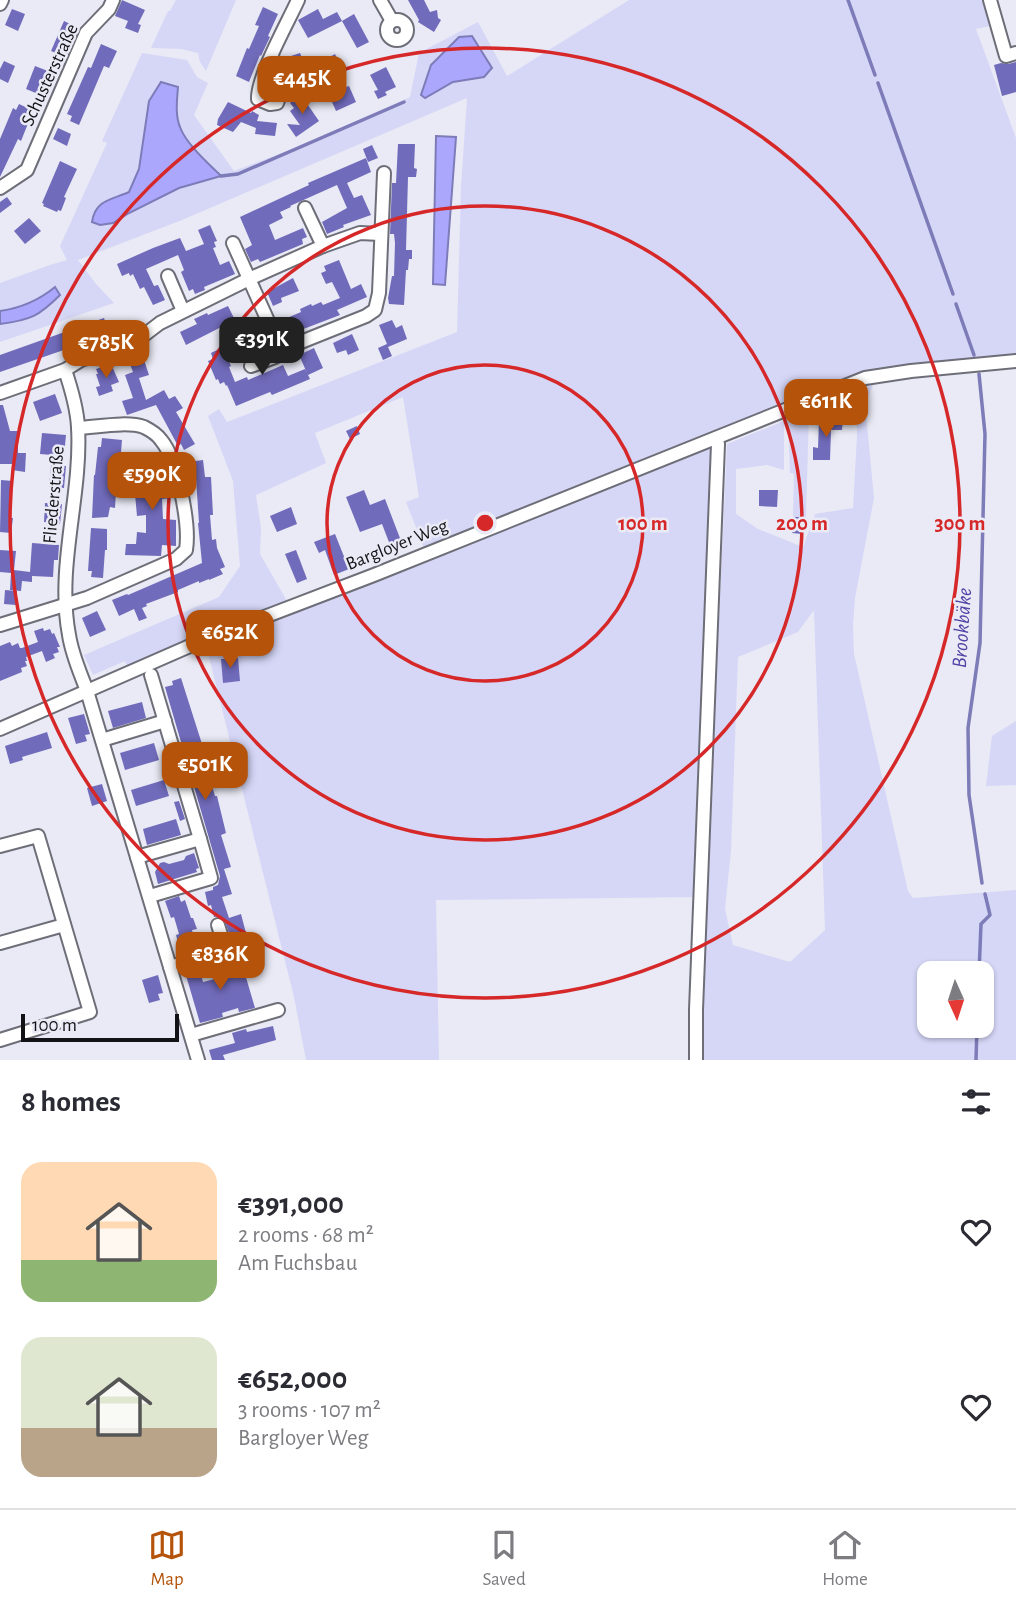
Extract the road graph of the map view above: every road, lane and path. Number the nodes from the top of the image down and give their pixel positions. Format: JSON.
{"nodes":[{"id":1,"x":113,"y":0,"type":"edge"},
{"id":2,"x":298,"y":0,"type":"edge"},
{"id":3,"x":380,"y":0,"type":"edge"},
{"id":4,"x":990,"y":0,"type":"edge"},
{"id":5,"x":392,"y":22,"type":"dead end"},
{"id":6,"x":1016,"y":53,"type":"edge"},
{"id":7,"x":272,"y":56,"type":"dead end"},
{"id":8,"x":384,"y":173,"type":"dead end"},
{"id":9,"x":0,"y":188,"type":"edge"},
{"id":10,"x":304,"y":208,"type":"dead end"},
{"id":11,"x":380,"y":234,"type":"junction"},
{"id":12,"x":233,"y":243,"type":"dead end"},
{"id":13,"x":323,"y":246,"type":"junction"},
{"id":14,"x":168,"y":276,"type":"dead end"},
{"id":15,"x":249,"y":279,"type":"junction"},
{"id":16,"x":183,"y":312,"type":"junction"},
{"id":17,"x":281,"y":350,"type":"junction"},
{"id":18,"x":1016,"y":361,"type":"edge"},
{"id":19,"x":251,"y":366,"type":"dead end"},
{"id":20,"x":65,"y":370,"type":"junction"},
{"id":21,"x":0,"y":393,"type":"edge"},
{"id":22,"x":78,"y":428,"type":"junction"},
{"id":23,"x":716,"y":438,"type":"junction"},
{"id":24,"x":66,"y":604,"type":"junction"},
{"id":25,"x":0,"y":625,"type":"edge"},
{"id":26,"x":151,"y":675,"type":"dead end"},
{"id":27,"x":87,"y":691,"type":"junction"},
{"id":28,"x":165,"y":721,"type":"junction"},
{"id":29,"x":0,"y":729,"type":"edge"},
{"id":30,"x":102,"y":740,"type":"junction"},
{"id":31,"x":200,"y":839,"type":"junction"},
{"id":32,"x":0,"y":846,"type":"edge"},
{"id":33,"x":137,"y":857,"type":"junction"},
{"id":34,"x":150,"y":897,"type":"junction"},
{"id":35,"x":64,"y":925,"type":"junction"},
{"id":36,"x":218,"y":925,"type":"dead end"},
{"id":37,"x":0,"y":943,"type":"edge"},
{"id":38,"x":170,"y":967,"type":"junction"},
{"id":39,"x":278,"y":1010,"type":"dead end"},
{"id":40,"x":191,"y":1035,"type":"junction"},
{"id":41,"x":0,"y":1040,"type":"edge"},
{"id":42,"x":198,"y":1060,"type":"edge"},
{"id":43,"x":696,"y":1060,"type":"edge"}],
"edges":[{"from":1,"to":9,"type":"street","name":"Schusterstraße"},
{"from":2,"to":7,"type":"street"},
{"from":3,"to":5,"type":"street"},
{"from":4,"to":6,"type":"street"},
{"from":8,"to":11,"type":"street"},
{"from":10,"to":13,"type":"street"},
{"from":11,"to":13,"type":"street"},
{"from":11,"to":17,"type":"street"},
{"from":12,"to":15,"type":"street"},
{"from":13,"to":15,"type":"street"},
{"from":14,"to":16,"type":"street"},
{"from":15,"to":16,"type":"street"},
{"from":15,"to":17,"type":"street"},
{"from":16,"to":20,"type":"street"},
{"from":17,"to":19,"type":"street"},
{"from":18,"to":23,"type":"street","name":"Bargloyer Weg"},
{"from":20,"to":21,"type":"street"},
{"from":20,"to":22,"type":"street","name":"Fliederstraße"},
{"from":22,"to":24,"type":"street","name":"Fliederstraße"},
{"from":22,"to":24,"type":"street"},
{"from":23,"to":27,"type":"street","name":"Bargloyer Weg"},
{"from":23,"to":43,"type":"street"},
{"from":24,"to":25,"type":"street"},
{"from":24,"to":27,"type":"street","name":"Fliederstraße"},
{"from":26,"to":28,"type":"street"},
{"from":27,"to":29,"type":"street","name":"Bargloyer Weg"},
{"from":27,"to":30,"type":"street","name":"Fliederstraße"},
{"from":28,"to":30,"type":"street"},
{"from":28,"to":31,"type":"street"},
{"from":30,"to":33,"type":"street","name":"Fliederstraße"},
{"from":31,"to":33,"type":"street"},
{"from":31,"to":34,"type":"street"},
{"from":32,"to":35,"type":"street"},
{"from":33,"to":34,"type":"street","name":"Fliederstraße"},
{"from":34,"to":38,"type":"street","name":"Fliederstraße"},
{"from":35,"to":37,"type":"street"},
{"from":35,"to":41,"type":"street"},
{"from":36,"to":38,"type":"street"},
{"from":38,"to":40,"type":"street","name":"Fliederstraße"},
{"from":39,"to":40,"type":"street"},
{"from":40,"to":42,"type":"street","name":"Fliederstraße"}]}
